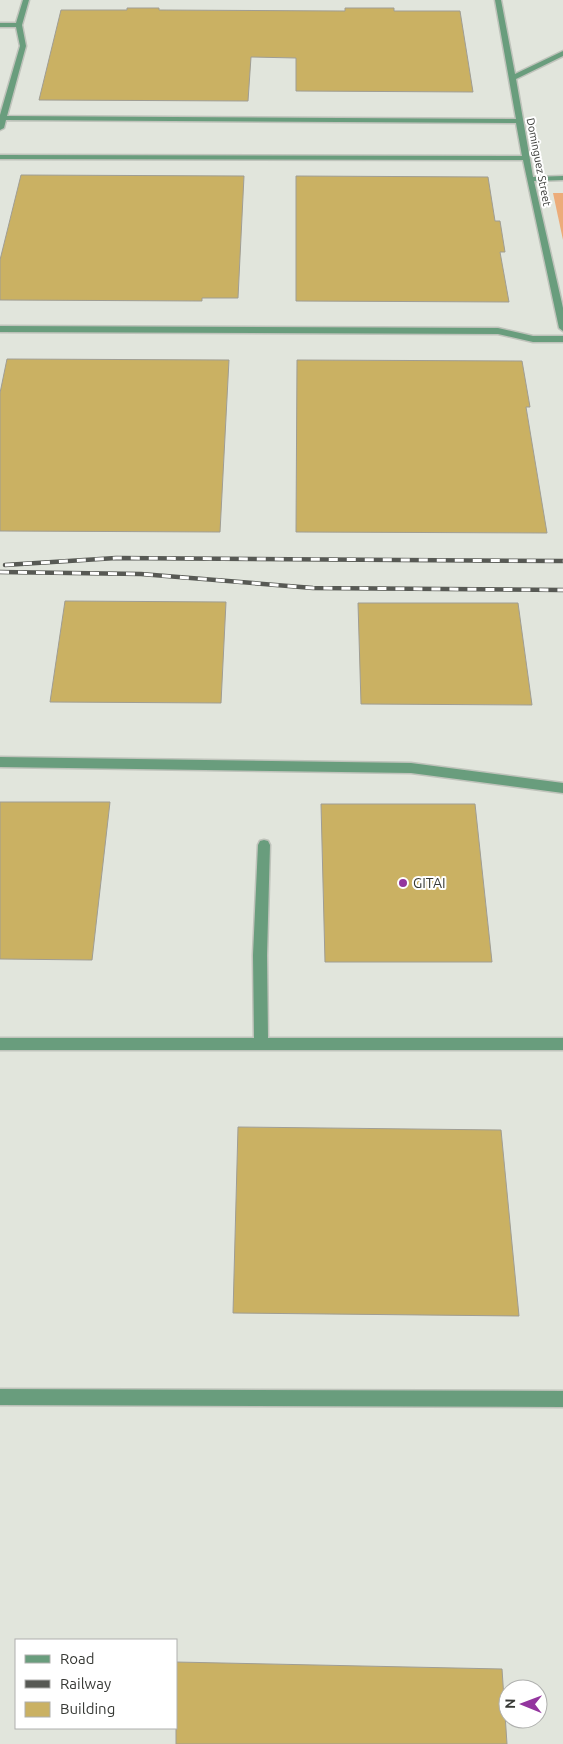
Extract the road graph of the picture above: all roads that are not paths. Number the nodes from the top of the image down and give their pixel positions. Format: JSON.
{"nodes":[{"id":1,"x":26,"y":0,"type":"edge"},
{"id":2,"x":498,"y":0,"type":"edge"},
{"id":3,"x":0,"y":25,"type":"edge"},
{"id":4,"x":19,"y":25,"type":"junction"},
{"id":5,"x":563,"y":53,"type":"edge"},
{"id":6,"x":512,"y":78,"type":"junction"},
{"id":7,"x":1,"y":118,"type":"edge"},
{"id":8,"x":520,"y":121,"type":"junction"},
{"id":9,"x":0,"y":128,"type":"edge"},
{"id":10,"x":0,"y":157,"type":"edge"},
{"id":11,"x":526,"y":158,"type":"junction"},
{"id":12,"x":563,"y":178,"type":"edge"},
{"id":13,"x":530,"y":179,"type":"junction"},
{"id":14,"x":563,"y":328,"type":"edge"},
{"id":15,"x":0,"y":329,"type":"edge"},
{"id":16,"x":563,"y":339,"type":"edge"},
{"id":17,"x":0,"y":762,"type":"edge"},
{"id":18,"x":563,"y":788,"type":"edge"},
{"id":19,"x":264,"y":845,"type":"dead end"},
{"id":20,"x":0,"y":1044,"type":"edge"},
{"id":21,"x":261,"y":1044,"type":"junction"},
{"id":22,"x":563,"y":1044,"type":"edge"},
{"id":23,"x":0,"y":1397,"type":"edge"},
{"id":24,"x":563,"y":1398,"type":"edge"}],
"edges":[{"from":1,"to":4,"type":"street"},
{"from":2,"to":6,"type":"street","name":"Dominguez Street"},
{"from":3,"to":4,"type":"street"},
{"from":4,"to":7,"type":"street"},
{"from":5,"to":6,"type":"street"},
{"from":6,"to":8,"type":"street","name":"Dominguez Street"},
{"from":7,"to":8,"type":"street"},
{"from":7,"to":9,"type":"street"},
{"from":8,"to":11,"type":"street","name":"Dominguez Street"},
{"from":10,"to":11,"type":"street"},
{"from":11,"to":13,"type":"street","name":"Dominguez Street"},
{"from":12,"to":13,"type":"street"},
{"from":13,"to":14,"type":"street","name":"Dominguez Street"},
{"from":15,"to":16,"type":"street"},
{"from":17,"to":18,"type":"street"},
{"from":19,"to":21,"type":"street"},
{"from":20,"to":21,"type":"street"},
{"from":21,"to":22,"type":"street"},
{"from":23,"to":24,"type":"street"}]}
